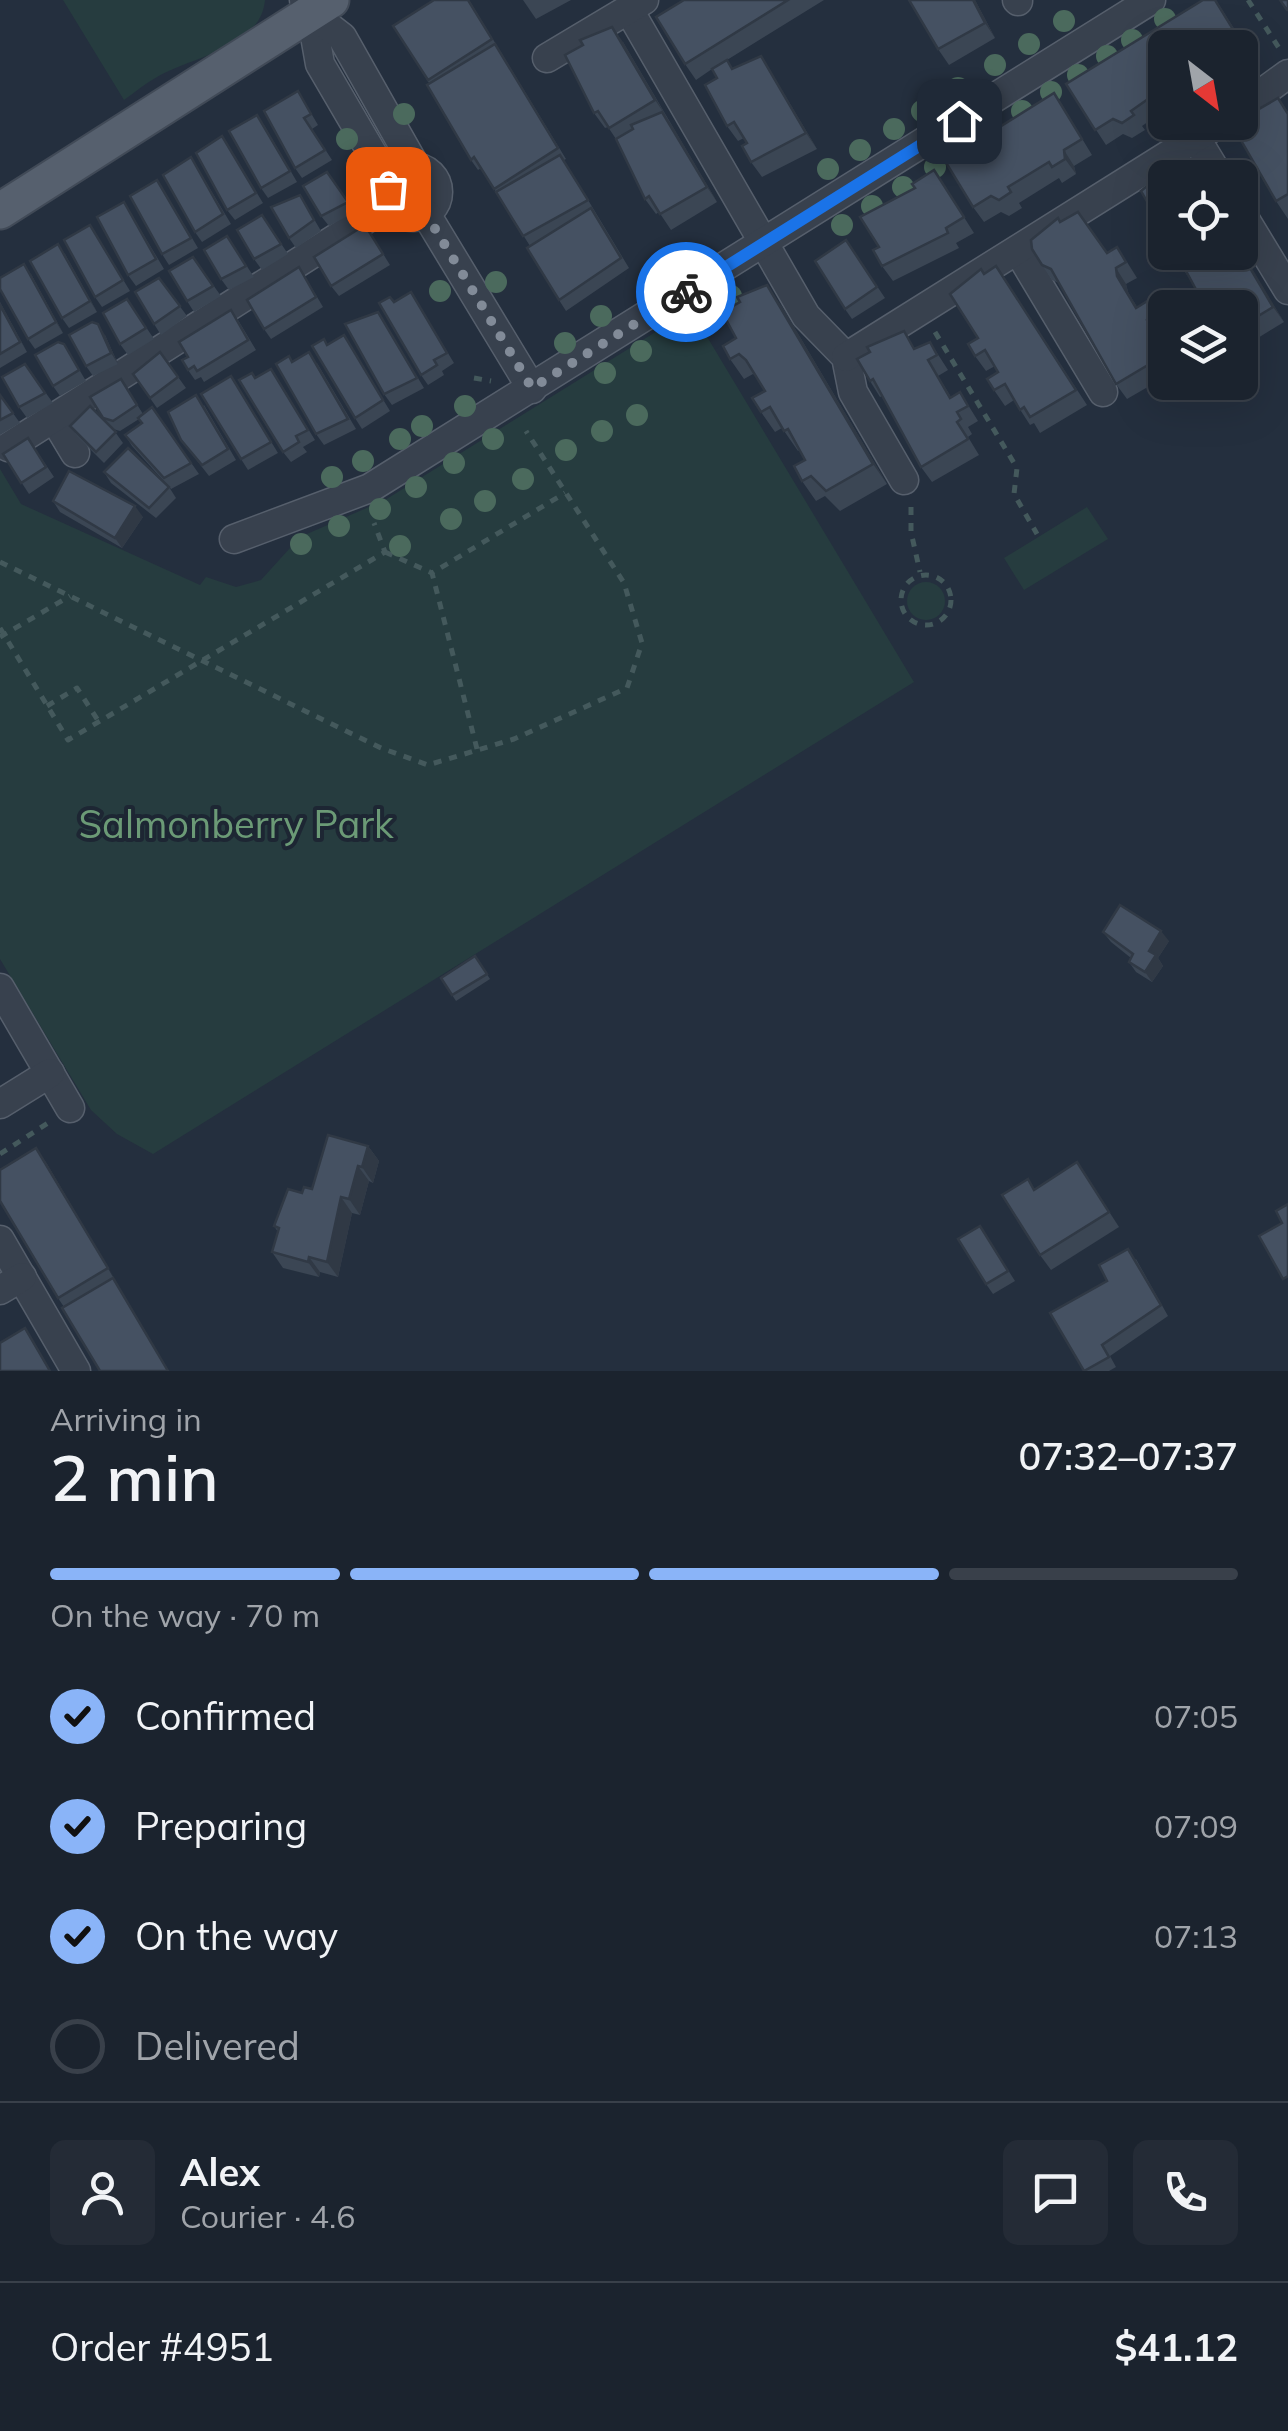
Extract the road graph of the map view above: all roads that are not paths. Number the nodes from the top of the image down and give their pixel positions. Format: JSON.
{"nodes":[{"id":1,"x":1151,"y":0,"type":"edge"},
{"id":2,"x":315,"y":4,"type":"edge"},
{"id":3,"x":637,"y":5,"type":"edge"},
{"id":4,"x":547,"y":58,"type":"dead end"},
{"id":5,"x":1288,"y":74,"type":"edge"},
{"id":6,"x":1258,"y":96,"type":"edge"},
{"id":7,"x":1197,"y":140,"type":"joint"},
{"id":8,"x":1209,"y":160,"type":"edge"},
{"id":9,"x":415,"y":166,"type":"junction"},
{"id":10,"x":390,"y":193,"type":"junction"},
{"id":11,"x":0,"y":210,"type":"edge"},
{"id":12,"x":426,"y":214,"type":"junction"},
{"id":13,"x":1258,"y":241,"type":"edge"},
{"id":14,"x":766,"y":242,"type":"junction"},
{"id":15,"x":1020,"y":252,"type":"junction"},
{"id":16,"x":1288,"y":290,"type":"edge"},
{"id":17,"x":846,"y":357,"type":"junction"},
{"id":18,"x":532,"y":388,"type":"junction"},
{"id":19,"x":1104,"y":392,"type":"edge"},
{"id":20,"x":54,"y":418,"type":"junction"},
{"id":21,"x":8,"y":447,"type":"edge"},
{"id":22,"x":76,"y":453,"type":"dead end"},
{"id":23,"x":904,"y":480,"type":"road end"},
{"id":24,"x":234,"y":539,"type":"dead end"},
{"id":25,"x":0,"y":988,"type":"edge"},
{"id":26,"x":50,"y":1073,"type":"junction"},
{"id":27,"x":0,"y":1104,"type":"edge"},
{"id":28,"x":70,"y":1108,"type":"road end"},
{"id":29,"x":0,"y":1240,"type":"edge"},
{"id":30,"x":11,"y":1284,"type":"edge"},
{"id":31,"x":76,"y":1371,"type":"edge"}],
"edges":[{"from":1,"to":14,"type":"street"},
{"from":2,"to":9,"type":"street"},
{"from":2,"to":10,"type":"street"},
{"from":2,"to":11,"type":"main road"},
{"from":3,"to":4,"type":"street"},
{"from":3,"to":14,"type":"street"},
{"from":5,"to":6,"type":"street"},
{"from":7,"to":8,"type":"street"},
{"from":7,"to":15,"type":"street"},
{"from":9,"to":10,"type":"street"},
{"from":9,"to":12,"type":"street"},
{"from":10,"to":12,"type":"street"},
{"from":10,"to":20,"type":"street"},
{"from":12,"to":18,"type":"street"},
{"from":13,"to":16,"type":"street"},
{"from":14,"to":17,"type":"street"},
{"from":14,"to":18,"type":"street"},
{"from":15,"to":17,"type":"street"},
{"from":15,"to":19,"type":"street"},
{"from":17,"to":23,"type":"street"},
{"from":18,"to":24,"type":"street"},
{"from":20,"to":21,"type":"street"},
{"from":20,"to":22,"type":"street"},
{"from":25,"to":26,"type":"street"},
{"from":26,"to":27,"type":"street"},
{"from":26,"to":28,"type":"street"},
{"from":29,"to":30,"type":"street"},
{"from":30,"to":31,"type":"street"}]}
